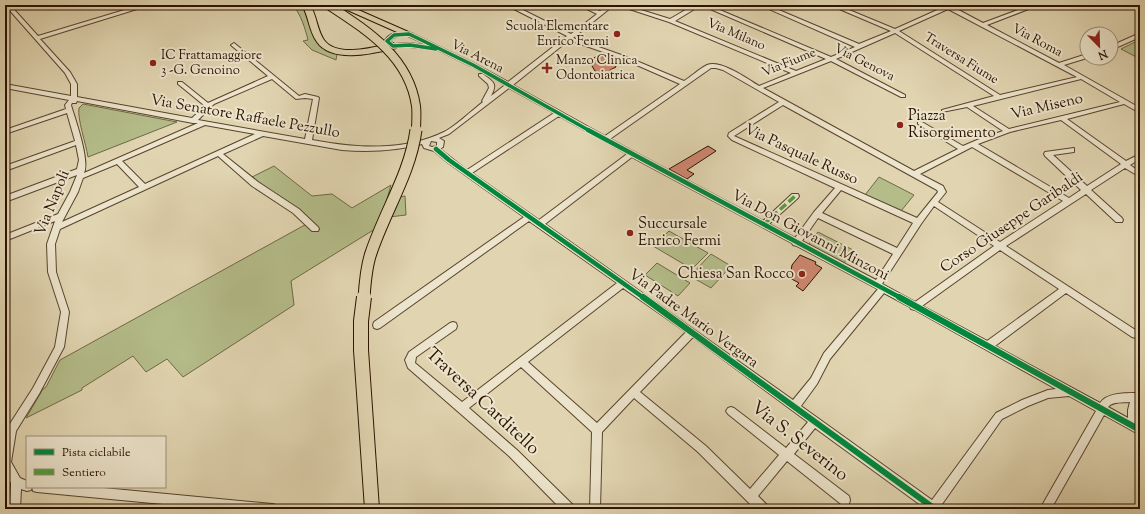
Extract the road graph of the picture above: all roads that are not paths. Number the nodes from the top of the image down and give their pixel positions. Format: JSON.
{"nodes":[{"id":1,"x":7,"y":5,"type":"edge"},
{"id":2,"x":147,"y":5,"type":"edge"},
{"id":3,"x":306,"y":5,"type":"edge"},
{"id":4,"x":333,"y":5,"type":"edge"},
{"id":5,"x":508,"y":5,"type":"edge"},
{"id":6,"x":582,"y":5,"type":"edge"},
{"id":7,"x":611,"y":5,"type":"edge"},
{"id":8,"x":620,"y":5,"type":"edge"},
{"id":9,"x":698,"y":5,"type":"edge"},
{"id":10,"x":704,"y":5,"type":"edge"},
{"id":11,"x":764,"y":5,"type":"edge"},
{"id":12,"x":833,"y":5,"type":"edge"},
{"id":13,"x":1036,"y":5,"type":"edge"},
{"id":14,"x":947,"y":6,"type":"edge"},
{"id":15,"x":600,"y":13,"type":"junction"},
{"id":16,"x":671,"y":21,"type":"junction"},
{"id":17,"x":983,"y":25,"type":"junction"},
{"id":18,"x":896,"y":31,"type":"junction"},
{"id":19,"x":409,"y":34,"type":"junction"},
{"id":20,"x":1140,"y":35,"type":"edge"},
{"id":21,"x":570,"y":37,"type":"junction"},
{"id":22,"x":36,"y":38,"type":"junction"},
{"id":23,"x":1119,"y":44,"type":"edge"},
{"id":24,"x":234,"y":46,"type":"dead end"},
{"id":25,"x":392,"y":46,"type":"junction"},
{"id":26,"x":858,"y":46,"type":"junction"},
{"id":27,"x":436,"y":49,"type":"junction"},
{"id":28,"x":454,"y":56,"type":"junction"},
{"id":29,"x":832,"y":59,"type":"junction"},
{"id":30,"x":1079,"y":59,"type":"edge"},
{"id":31,"x":1060,"y":65,"type":"junction"},
{"id":32,"x":797,"y":73,"type":"junction"},
{"id":33,"x":272,"y":77,"type":"junction"},
{"id":34,"x":1082,"y":77,"type":"junction"},
{"id":35,"x":180,"y":83,"type":"dead end"},
{"id":36,"x":684,"y":84,"type":"junction"},
{"id":37,"x":508,"y":85,"type":"junction"},
{"id":38,"x":5,"y":86,"type":"edge"},
{"id":39,"x":758,"y":88,"type":"junction"},
{"id":40,"x":903,"y":96,"type":"dead end"},
{"id":41,"x":1000,"y":97,"type":"junction"},
{"id":42,"x":75,"y":99,"type":"junction"},
{"id":43,"x":783,"y":102,"type":"junction"},
{"id":44,"x":1126,"y":102,"type":"junction"},
{"id":45,"x":484,"y":104,"type":"junction"},
{"id":46,"x":968,"y":104,"type":"junction"},
{"id":47,"x":208,"y":106,"type":"junction"},
{"id":48,"x":70,"y":109,"type":"junction"},
{"id":49,"x":944,"y":111,"type":"dead end"},
{"id":50,"x":1140,"y":111,"type":"edge"},
{"id":51,"x":558,"y":112,"type":"junction"},
{"id":52,"x":1063,"y":119,"type":"junction"},
{"id":53,"x":193,"y":121,"type":"junction"},
{"id":54,"x":204,"y":123,"type":"junction"},
{"id":55,"x":920,"y":123,"type":"dead end"},
{"id":56,"x":1008,"y":131,"type":"junction"},
{"id":57,"x":5,"y":132,"type":"edge"},
{"id":58,"x":447,"y":133,"type":"junction"},
{"id":59,"x":261,"y":134,"type":"junction"},
{"id":60,"x":606,"y":139,"type":"junction"},
{"id":61,"x":79,"y":142,"type":"junction"},
{"id":62,"x":308,"y":142,"type":"junction"},
{"id":63,"x":442,"y":142,"type":"junction"},
{"id":64,"x":429,"y":143,"type":"junction"},
{"id":65,"x":972,"y":144,"type":"junction"},
{"id":66,"x":436,"y":149,"type":"junction"},
{"id":67,"x":963,"y":149,"type":"junction"},
{"id":68,"x":1072,"y":150,"type":"dead end"},
{"id":69,"x":218,"y":154,"type":"junction"},
{"id":70,"x":632,"y":154,"type":"junction"},
{"id":71,"x":1140,"y":156,"type":"edge"},
{"id":72,"x":118,"y":160,"type":"junction"},
{"id":73,"x":1126,"y":164,"type":"junction"},
{"id":74,"x":5,"y":169,"type":"edge"},
{"id":75,"x":467,"y":173,"type":"junction"},
{"id":76,"x":81,"y":174,"type":"junction"},
{"id":77,"x":914,"y":174,"type":"junction"},
{"id":78,"x":1140,"y":175,"type":"edge"},
{"id":79,"x":840,"y":187,"type":"junction"},
{"id":80,"x":144,"y":188,"type":"junction"},
{"id":81,"x":1087,"y":190,"type":"junction"},
{"id":82,"x":795,"y":196,"type":"dead end"},
{"id":83,"x":5,"y":199,"type":"edge"},
{"id":84,"x":1069,"y":201,"type":"junction"},
{"id":85,"x":933,"y":202,"type":"junction"},
{"id":86,"x":817,"y":214,"type":"junction"},
{"id":87,"x":61,"y":216,"type":"junction"},
{"id":88,"x":529,"y":217,"type":"junction"},
{"id":89,"x":1119,"y":220,"type":"dead end"},
{"id":90,"x":918,"y":222,"type":"junction"},
{"id":91,"x":539,"y":224,"type":"junction"},
{"id":92,"x":763,"y":225,"type":"junction"},
{"id":93,"x":56,"y":228,"type":"junction"},
{"id":94,"x":314,"y":229,"type":"dead end"},
{"id":95,"x":5,"y":238,"type":"edge"},
{"id":96,"x":796,"y":243,"type":"junction"},
{"id":97,"x":1000,"y":246,"type":"junction"},
{"id":98,"x":899,"y":253,"type":"junction"},
{"id":99,"x":623,"y":283,"type":"junction"},
{"id":100,"x":880,"y":287,"type":"junction"},
{"id":101,"x":1066,"y":289,"type":"junction"},
{"id":102,"x":914,"y":307,"type":"junction"},
{"id":103,"x":377,"y":325,"type":"dead end"},
{"id":104,"x":453,"y":326,"type":"dead end"},
{"id":105,"x":692,"y":332,"type":"junction"},
{"id":106,"x":1140,"y":335,"type":"edge"},
{"id":107,"x":988,"y":346,"type":"junction"},
{"id":108,"x":522,"y":362,"type":"junction"},
{"id":109,"x":1071,"y":391,"type":"junction"},
{"id":110,"x":634,"y":392,"type":"junction"},
{"id":111,"x":1138,"y":397,"type":"edge"},
{"id":112,"x":794,"y":407,"type":"junction"},
{"id":113,"x":462,"y":408,"type":"junction"},
{"id":114,"x":1101,"y":409,"type":"junction"},
{"id":115,"x":731,"y":411,"type":"dead end"},
{"id":116,"x":814,"y":422,"type":"junction"},
{"id":117,"x":1140,"y":429,"type":"edge"},
{"id":118,"x":597,"y":430,"type":"junction"},
{"id":119,"x":787,"y":454,"type":"junction"},
{"id":120,"x":6,"y":463,"type":"edge"},
{"id":121,"x":16,"y":482,"type":"junction"},
{"id":122,"x":26,"y":486,"type":"edge"},
{"id":123,"x":48,"y":488,"type":"edge"},
{"id":124,"x":751,"y":496,"type":"junction"},
{"id":125,"x":845,"y":500,"type":"dead end"},
{"id":126,"x":934,"y":508,"type":"edge"},
{"id":127,"x":14,"y":509,"type":"edge"},
{"id":128,"x":272,"y":509,"type":"edge"},
{"id":129,"x":372,"y":509,"type":"edge"},
{"id":130,"x":569,"y":509,"type":"edge"},
{"id":131,"x":595,"y":509,"type":"edge"},
{"id":132,"x":763,"y":509,"type":"edge"},
{"id":133,"x":1045,"y":509,"type":"edge"}],
"edges":[{"from":1,"to":22,"type":"street"},
{"from":2,"to":22,"type":"street"},
{"from":3,"to":25,"type":"highway"},
{"from":4,"to":19,"type":"highway"},
{"from":4,"to":129,"type":"highway","bridge":true},
{"from":5,"to":21,"type":"street"},
{"from":6,"to":15,"type":"street"},
{"from":7,"to":15,"type":"street"},
{"from":8,"to":16,"type":"street","name":"Via Milano"},
{"from":9,"to":16,"type":"street"},
{"from":10,"to":29,"type":"street","name":"Via Genova"},
{"from":11,"to":26,"type":"street"},
{"from":12,"to":18,"type":"street","name":"Traversa Fiume"},
{"from":13,"to":17,"type":"street"},
{"from":14,"to":17,"type":"street","name":"Via Roma"},
{"from":14,"to":18,"type":"street","name":"Via Fiume"},
{"from":15,"to":21,"type":"street"},
{"from":16,"to":32,"type":"street","name":"Via Milano"},
{"from":17,"to":31,"type":"street","name":"Via Roma"},
{"from":18,"to":26,"type":"street","name":"Via Fiume"},
{"from":18,"to":41,"type":"street","name":"Traversa Fiume"},
{"from":19,"to":25,"type":"street"},
{"from":19,"to":27,"type":"street"},
{"from":20,"to":23,"type":"street"},
{"from":21,"to":36,"type":"street"},
{"from":21,"to":37,"type":"street"},
{"from":22,"to":42,"type":"street"},
{"from":24,"to":33,"type":"street"},
{"from":25,"to":27,"type":"street"},
{"from":26,"to":29,"type":"street","name":"Via Fiume"},
{"from":27,"to":28,"type":"street","name":"Via Arena"},
{"from":28,"to":37,"type":"street","name":"Via Arena"},
{"from":28,"to":45,"type":"street","name":"Via Arena"},
{"from":29,"to":32,"type":"street","name":"Via Fiume"},
{"from":29,"to":40,"type":"street","name":"Via Genova"},
{"from":30,"to":31,"type":"street"},
{"from":31,"to":34,"type":"street","name":"Via Roma"},
{"from":32,"to":39,"type":"street","name":"Via Fiume"},
{"from":33,"to":47,"type":"street"},
{"from":33,"to":62,"type":"street"},
{"from":34,"to":41,"type":"street","name":"Traversa Fiume"},
{"from":34,"to":44,"type":"street","name":"Via Roma"},
{"from":35,"to":47,"type":"street"},
{"from":36,"to":39,"type":"street"},
{"from":36,"to":60,"type":"street"},
{"from":37,"to":45,"type":"street"},
{"from":37,"to":51,"type":"street","name":"Via Don Giovanni Minzoni"},
{"from":38,"to":42,"type":"street","name":"Via Senatore Raffaele Pezzullo"},
{"from":39,"to":43,"type":"street","name":"Via Fiume"},
{"from":41,"to":46,"type":"street"},
{"from":42,"to":48,"type":"street"},
{"from":42,"to":53,"type":"street","name":"Via Senatore Raffaele Pezzullo"},
{"from":43,"to":77,"type":"street","name":"Via Fiume"},
{"from":43,"to":79,"type":"street","name":"Via Pasquale Russo"},
{"from":44,"to":50,"type":"street","name":"Via Roma"},
{"from":44,"to":52,"type":"street","name":"Via Miseno"},
{"from":45,"to":58,"type":"street"},
{"from":46,"to":49,"type":"street"},
{"from":46,"to":56,"type":"street"},
{"from":47,"to":53,"type":"street"},
{"from":48,"to":57,"type":"street"},
{"from":48,"to":61,"type":"street","name":"Via Napoli"},
{"from":51,"to":60,"type":"street","name":"Via Don Giovanni Minzoni"},
{"from":51,"to":75,"type":"street"},
{"from":52,"to":56,"type":"street","name":"Via Miseno"},
{"from":52,"to":73,"type":"street"},
{"from":53,"to":54,"type":"street","name":"Via Senatore Raffaele Pezzullo"},
{"from":54,"to":59,"type":"street","name":"Via Senatore Raffaele Pezzullo"},
{"from":54,"to":72,"type":"street"},
{"from":55,"to":67,"type":"street"},
{"from":56,"to":65,"type":"street","name":"Via Miseno"},
{"from":58,"to":63,"type":"street"},
{"from":58,"to":64,"type":"street"},
{"from":59,"to":62,"type":"street","name":"Via Senatore Raffaele Pezzullo"},
{"from":59,"to":69,"type":"street"},
{"from":60,"to":70,"type":"street","name":"Via Don Giovanni Minzoni"},
{"from":61,"to":74,"type":"street"},
{"from":61,"to":76,"type":"street","name":"Via Napoli"},
{"from":62,"to":64,"type":"street","name":"Via Senatore Raffaele Pezzullo"},
{"from":63,"to":64,"type":"street"},
{"from":63,"to":66,"type":"street"},
{"from":64,"to":66,"type":"street"},
{"from":65,"to":67,"type":"street","name":"Via Miseno"},
{"from":65,"to":84,"type":"street"},
{"from":66,"to":75,"type":"street","name":"Via Padre Mario Vergara"},
{"from":67,"to":77,"type":"street","name":"Via Miseno"},
{"from":68,"to":81,"type":"street"},
{"from":69,"to":80,"type":"street"},
{"from":69,"to":94,"type":"street"},
{"from":70,"to":91,"type":"street"},
{"from":70,"to":92,"type":"street","name":"Via Don Giovanni Minzoni"},
{"from":71,"to":73,"type":"street","name":"Corso Giuseppe Garibaldi"},
{"from":72,"to":76,"type":"street"},
{"from":72,"to":80,"type":"street"},
{"from":73,"to":78,"type":"street"},
{"from":73,"to":81,"type":"street","name":"Corso Giuseppe Garibaldi"},
{"from":75,"to":88,"type":"street","name":"Via Padre Mario Vergara"},
{"from":76,"to":83,"type":"street"},
{"from":76,"to":87,"type":"street","name":"Via Napoli"},
{"from":77,"to":85,"type":"street"},
{"from":79,"to":86,"type":"street"},
{"from":79,"to":90,"type":"street","name":"Via Pasquale Russo"},
{"from":80,"to":93,"type":"street"},
{"from":81,"to":84,"type":"street","name":"Corso Giuseppe Garibaldi"},
{"from":81,"to":89,"type":"street"},
{"from":82,"to":92,"type":"street","name":"Via Don Giovanni Minzoni"},
{"from":84,"to":97,"type":"street","name":"Corso Giuseppe Garibaldi"},
{"from":85,"to":90,"type":"street"},
{"from":85,"to":97,"type":"street"},
{"from":86,"to":96,"type":"street"},
{"from":86,"to":98,"type":"street"},
{"from":87,"to":93,"type":"street","name":"Via Napoli"},
{"from":87,"to":95,"type":"street"},
{"from":88,"to":91,"type":"street","name":"Via Padre Mario Vergara"},
{"from":88,"to":103,"type":"street"},
{"from":90,"to":98,"type":"street"},
{"from":91,"to":99,"type":"street","name":"Via Padre Mario Vergara"},
{"from":92,"to":96,"type":"street","name":"Via Don Giovanni Minzoni"},
{"from":93,"to":120,"type":"street","name":"Via Napoli"},
{"from":96,"to":100,"type":"street","name":"Via Don Giovanni Minzoni"},
{"from":97,"to":101,"type":"street"},
{"from":97,"to":102,"type":"street","name":"Corso Giuseppe Garibaldi"},
{"from":98,"to":100,"type":"street"},
{"from":99,"to":105,"type":"street","name":"Via Padre Mario Vergara"},
{"from":99,"to":108,"type":"street"},
{"from":100,"to":102,"type":"street","name":"Via Don Giovanni Minzoni"},
{"from":100,"to":112,"type":"street"},
{"from":101,"to":106,"type":"street"},
{"from":101,"to":107,"type":"street"},
{"from":102,"to":107,"type":"street","name":"Via Don Giovanni Minzoni"},
{"from":104,"to":113,"type":"street","name":"Traversa Carditello"},
{"from":105,"to":110,"type":"street"},
{"from":105,"to":112,"type":"street","name":"Via Padre Mario Vergara"},
{"from":107,"to":109,"type":"street","name":"Via Don Giovanni Minzoni"},
{"from":108,"to":113,"type":"street"},
{"from":108,"to":118,"type":"street"},
{"from":109,"to":114,"type":"street","name":"Via Don Giovanni Minzoni"},
{"from":109,"to":126,"type":"street"},
{"from":110,"to":118,"type":"street"},
{"from":110,"to":124,"type":"street"},
{"from":111,"to":114,"type":"street"},
{"from":111,"to":117,"type":"street"},
{"from":112,"to":116,"type":"street","name":"Via Padre Mario Vergara"},
{"from":113,"to":130,"type":"street","name":"Traversa Carditello"},
{"from":114,"to":117,"type":"street","name":"Via Don Giovanni Minzoni"},
{"from":114,"to":133,"type":"street"},
{"from":115,"to":119,"type":"street","name":"Via S. Severino"},
{"from":116,"to":119,"type":"street"},
{"from":116,"to":126,"type":"street","name":"Via Padre Mario Vergara"},
{"from":118,"to":131,"type":"street"},
{"from":119,"to":124,"type":"street"},
{"from":119,"to":125,"type":"street","name":"Via S. Severino"},
{"from":120,"to":121,"type":"street"},
{"from":121,"to":122,"type":"street"},
{"from":121,"to":127,"type":"street"},
{"from":123,"to":128,"type":"street"},
{"from":124,"to":132,"type":"street"}]}
